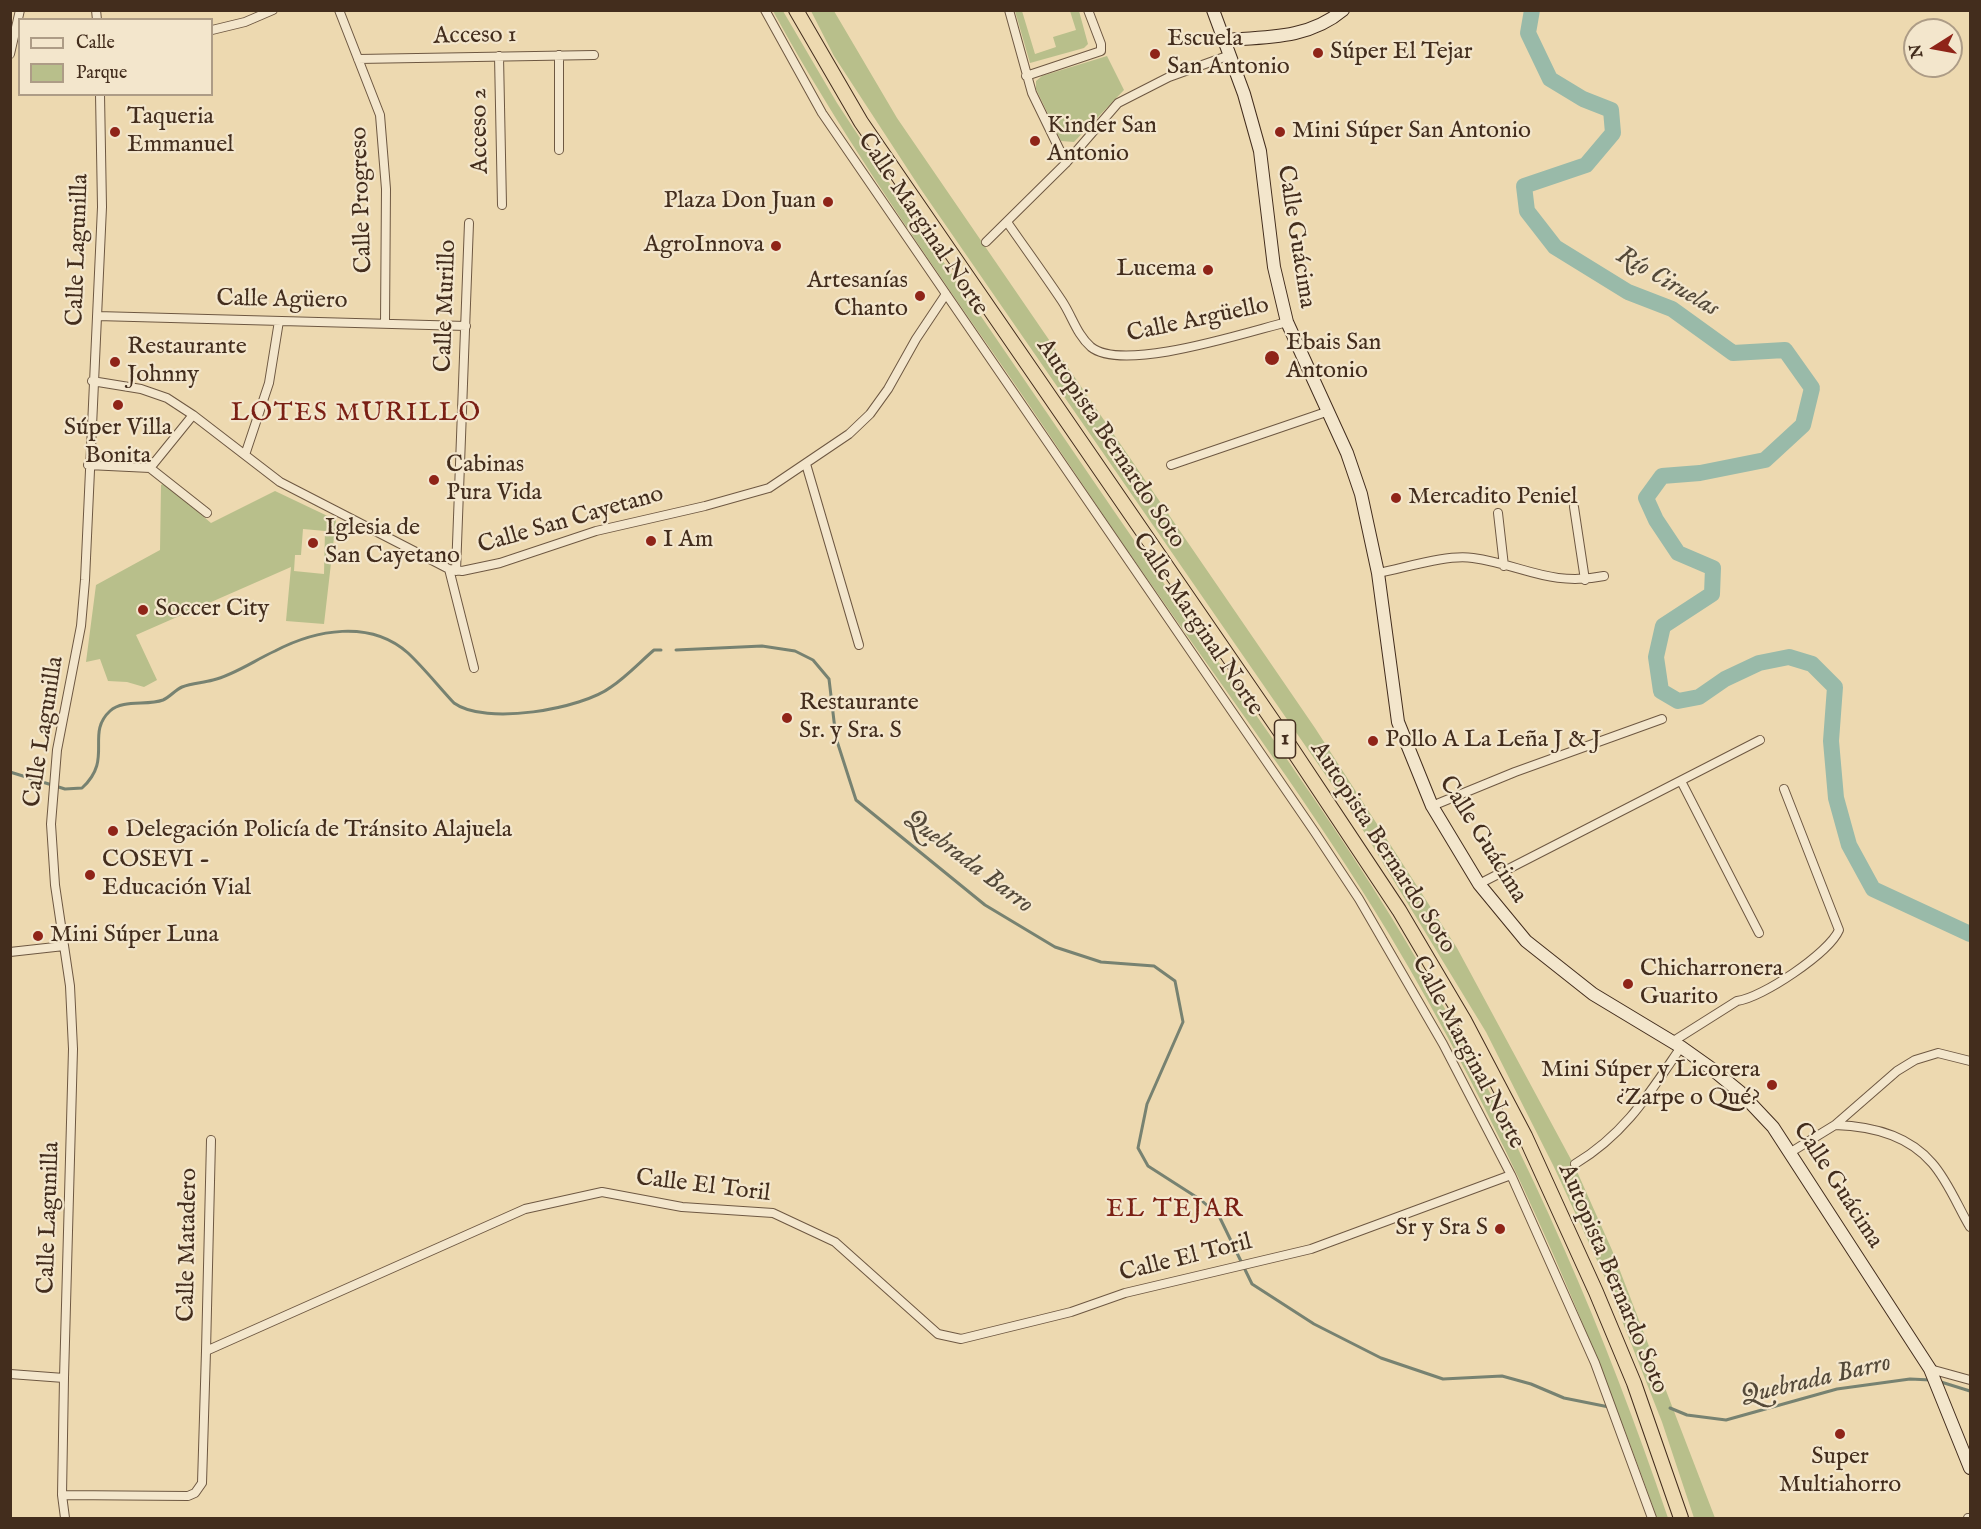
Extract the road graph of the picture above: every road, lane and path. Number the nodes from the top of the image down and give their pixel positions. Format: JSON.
{"nodes":[{"id":1,"x":273,"y":10,"type":"edge"},
{"id":2,"x":339,"y":10,"type":"edge"},
{"id":3,"x":765,"y":10,"type":"edge"},
{"id":4,"x":796,"y":10,"type":"edge"},
{"id":5,"x":1010,"y":10,"type":"edge"},
{"id":6,"x":1088,"y":10,"type":"edge"},
{"id":7,"x":1213,"y":10,"type":"edge"},
{"id":8,"x":1343,"y":10,"type":"edge"},
{"id":9,"x":18,"y":19,"type":"edge"},
{"id":10,"x":213,"y":30,"type":"edge"},
{"id":11,"x":1224,"y":40,"type":"junction"},
{"id":12,"x":10,"y":54,"type":"edge"},
{"id":13,"x":594,"y":54,"type":"dead end"},
{"id":14,"x":559,"y":55,"type":"junction"},
{"id":15,"x":1230,"y":55,"type":"junction"},
{"id":16,"x":499,"y":56,"type":"junction"},
{"id":17,"x":358,"y":59,"type":"junction"},
{"id":18,"x":1026,"y":76,"type":"junction"},
{"id":19,"x":100,"y":96,"type":"edge"},
{"id":20,"x":559,"y":150,"type":"dead end"},
{"id":21,"x":1066,"y":163,"type":"junction"},
{"id":22,"x":502,"y":205,"type":"dead end"},
{"id":23,"x":1007,"y":222,"type":"junction"},
{"id":24,"x":469,"y":223,"type":"dead end"},
{"id":25,"x":986,"y":242,"type":"dead end"},
{"id":26,"x":946,"y":294,"type":"junction"},
{"id":27,"x":97,"y":316,"type":"junction"},
{"id":28,"x":279,"y":321,"type":"junction"},
{"id":29,"x":1287,"y":322,"type":"junction"},
{"id":30,"x":386,"y":323,"type":"junction"},
{"id":31,"x":466,"y":326,"type":"junction"},
{"id":32,"x":92,"y":381,"type":"junction"},
{"id":33,"x":1329,"y":411,"type":"junction"},
{"id":34,"x":193,"y":415,"type":"junction"},
{"id":35,"x":245,"y":454,"type":"junction"},
{"id":36,"x":806,"y":464,"type":"junction"},
{"id":37,"x":88,"y":465,"type":"junction"},
{"id":38,"x":1171,"y":465,"type":"dead end"},
{"id":39,"x":150,"y":468,"type":"junction"},
{"id":40,"x":1574,"y":507,"type":"dead end"},
{"id":41,"x":207,"y":513,"type":"dead end"},
{"id":42,"x":1497,"y":513,"type":"dead end"},
{"id":43,"x":1504,"y":566,"type":"junction"},
{"id":44,"x":453,"y":570,"type":"junction"},
{"id":45,"x":1378,"y":573,"type":"junction"},
{"id":46,"x":1604,"y":576,"type":"dead end"},
{"id":47,"x":1585,"y":580,"type":"junction"},
{"id":48,"x":860,"y":645,"type":"dead end"},
{"id":49,"x":474,"y":669,"type":"dead end"},
{"id":50,"x":1662,"y":719,"type":"dead end"},
{"id":51,"x":1760,"y":740,"type":"dead end"},
{"id":52,"x":1681,"y":781,"type":"junction"},
{"id":53,"x":1784,"y":789,"type":"dead end"},
{"id":54,"x":1432,"y":806,"type":"junction"},
{"id":55,"x":1479,"y":884,"type":"junction"},
{"id":56,"x":1759,"y":933,"type":"dead end"},
{"id":57,"x":64,"y":946,"type":"junction"},
{"id":58,"x":10,"y":952,"type":"edge"},
{"id":59,"x":1673,"y":1042,"type":"junction"},
{"id":60,"x":1971,"y":1061,"type":"edge"},
{"id":61,"x":1835,"y":1125,"type":"junction"},
{"id":62,"x":211,"y":1140,"type":"dead end"},
{"id":63,"x":1791,"y":1152,"type":"junction"},
{"id":64,"x":1575,"y":1164,"type":"dead end"},
{"id":65,"x":1511,"y":1175,"type":"junction"},
{"id":66,"x":1971,"y":1227,"type":"edge"},
{"id":67,"x":206,"y":1351,"type":"junction"},
{"id":68,"x":1931,"y":1372,"type":"junction"},
{"id":69,"x":10,"y":1374,"type":"edge"},
{"id":70,"x":64,"y":1378,"type":"junction"},
{"id":71,"x":1971,"y":1380,"type":"edge"},
{"id":72,"x":1971,"y":1468,"type":"edge"},
{"id":73,"x":62,"y":1495,"type":"junction"},
{"id":74,"x":65,"y":1518,"type":"edge"},
{"id":75,"x":1652,"y":1518,"type":"edge"},
{"id":76,"x":1681,"y":1518,"type":"edge"}],
"edges":[{"from":1,"to":10,"type":"street"},
{"from":2,"to":17,"type":"street","name":"Calle Progreso"},
{"from":3,"to":26,"type":"street","name":"Calle Marginal Norte"},
{"from":4,"to":76,"type":"highway","name":"Autopista Bernardo Soto","number":"1"},
{"from":5,"to":18,"type":"street"},
{"from":6,"to":18,"type":"street"},
{"from":7,"to":11,"type":"main road","name":"Calle Guácima"},
{"from":8,"to":11,"type":"main road"},
{"from":9,"to":12,"type":"street"},
{"from":11,"to":15,"type":"main road","name":"Calle Guácima"},
{"from":13,"to":14,"type":"street","name":"Acceso 1"},
{"from":14,"to":16,"type":"street","name":"Acceso 1"},
{"from":14,"to":20,"type":"street"},
{"from":15,"to":21,"type":"street"},
{"from":15,"to":29,"type":"main road","name":"Calle Guácima"},
{"from":16,"to":17,"type":"street","name":"Acceso 1"},
{"from":16,"to":22,"type":"street","name":"Acceso 2"},
{"from":17,"to":30,"type":"street","name":"Calle Progreso"},
{"from":18,"to":21,"type":"street"},
{"from":19,"to":27,"type":"street","name":"Calle Lagunilla"},
{"from":21,"to":23,"type":"street"},
{"from":23,"to":25,"type":"street"},
{"from":23,"to":29,"type":"street","name":"Calle Argüello"},
{"from":24,"to":31,"type":"street","name":"Calle Murillo"},
{"from":26,"to":36,"type":"street","name":"Calle San Cayetano"},
{"from":26,"to":65,"type":"street","name":"Calle Marginal Norte"},
{"from":27,"to":28,"type":"street","name":"Calle Agüero"},
{"from":27,"to":32,"type":"street","name":"Calle Lagunilla"},
{"from":28,"to":30,"type":"street","name":"Calle Agüero"},
{"from":28,"to":35,"type":"street"},
{"from":29,"to":33,"type":"main road","name":"Calle Guácima"},
{"from":30,"to":31,"type":"street","name":"Calle Agüero"},
{"from":31,"to":44,"type":"street","name":"Calle Murillo"},
{"from":32,"to":34,"type":"street","name":"Calle San Cayetano"},
{"from":32,"to":37,"type":"street","name":"Calle Lagunilla"},
{"from":33,"to":38,"type":"street"},
{"from":33,"to":45,"type":"main road","name":"Calle Guácima"},
{"from":34,"to":35,"type":"street","name":"Calle San Cayetano"},
{"from":34,"to":39,"type":"street"},
{"from":35,"to":44,"type":"street","name":"Calle San Cayetano"},
{"from":36,"to":44,"type":"street","name":"Calle San Cayetano"},
{"from":36,"to":48,"type":"street"},
{"from":37,"to":39,"type":"street"},
{"from":37,"to":57,"type":"street","name":"Calle Lagunilla"},
{"from":39,"to":41,"type":"street"},
{"from":40,"to":47,"type":"street"},
{"from":42,"to":43,"type":"street"},
{"from":43,"to":45,"type":"street"},
{"from":43,"to":47,"type":"street"},
{"from":44,"to":49,"type":"street","name":"Calle Murillo"},
{"from":45,"to":54,"type":"main road","name":"Calle Guácima"},
{"from":46,"to":47,"type":"street"},
{"from":50,"to":54,"type":"street"},
{"from":51,"to":52,"type":"street"},
{"from":52,"to":55,"type":"street"},
{"from":52,"to":56,"type":"street"},
{"from":53,"to":59,"type":"street"},
{"from":54,"to":55,"type":"main road","name":"Calle Guácima"},
{"from":55,"to":59,"type":"main road","name":"Calle Guácima"},
{"from":57,"to":58,"type":"street"},
{"from":57,"to":70,"type":"street","name":"Calle Lagunilla"},
{"from":59,"to":63,"type":"main road","name":"Calle Guácima"},
{"from":59,"to":64,"type":"street"},
{"from":60,"to":61,"type":"street"},
{"from":61,"to":63,"type":"street"},
{"from":61,"to":66,"type":"street"},
{"from":62,"to":67,"type":"street","name":"Calle Matadero"},
{"from":63,"to":68,"type":"main road","name":"Calle Guácima"},
{"from":65,"to":67,"type":"street","name":"Calle El Toril"},
{"from":65,"to":75,"type":"street","name":"Calle Marginal Norte"},
{"from":67,"to":73,"type":"street"},
{"from":68,"to":71,"type":"street"},
{"from":68,"to":72,"type":"main road","name":"Calle Guácima"},
{"from":69,"to":70,"type":"street"},
{"from":70,"to":73,"type":"street","name":"Calle Lagunilla"},
{"from":73,"to":74,"type":"street","name":"Calle Lagunilla"}]}
